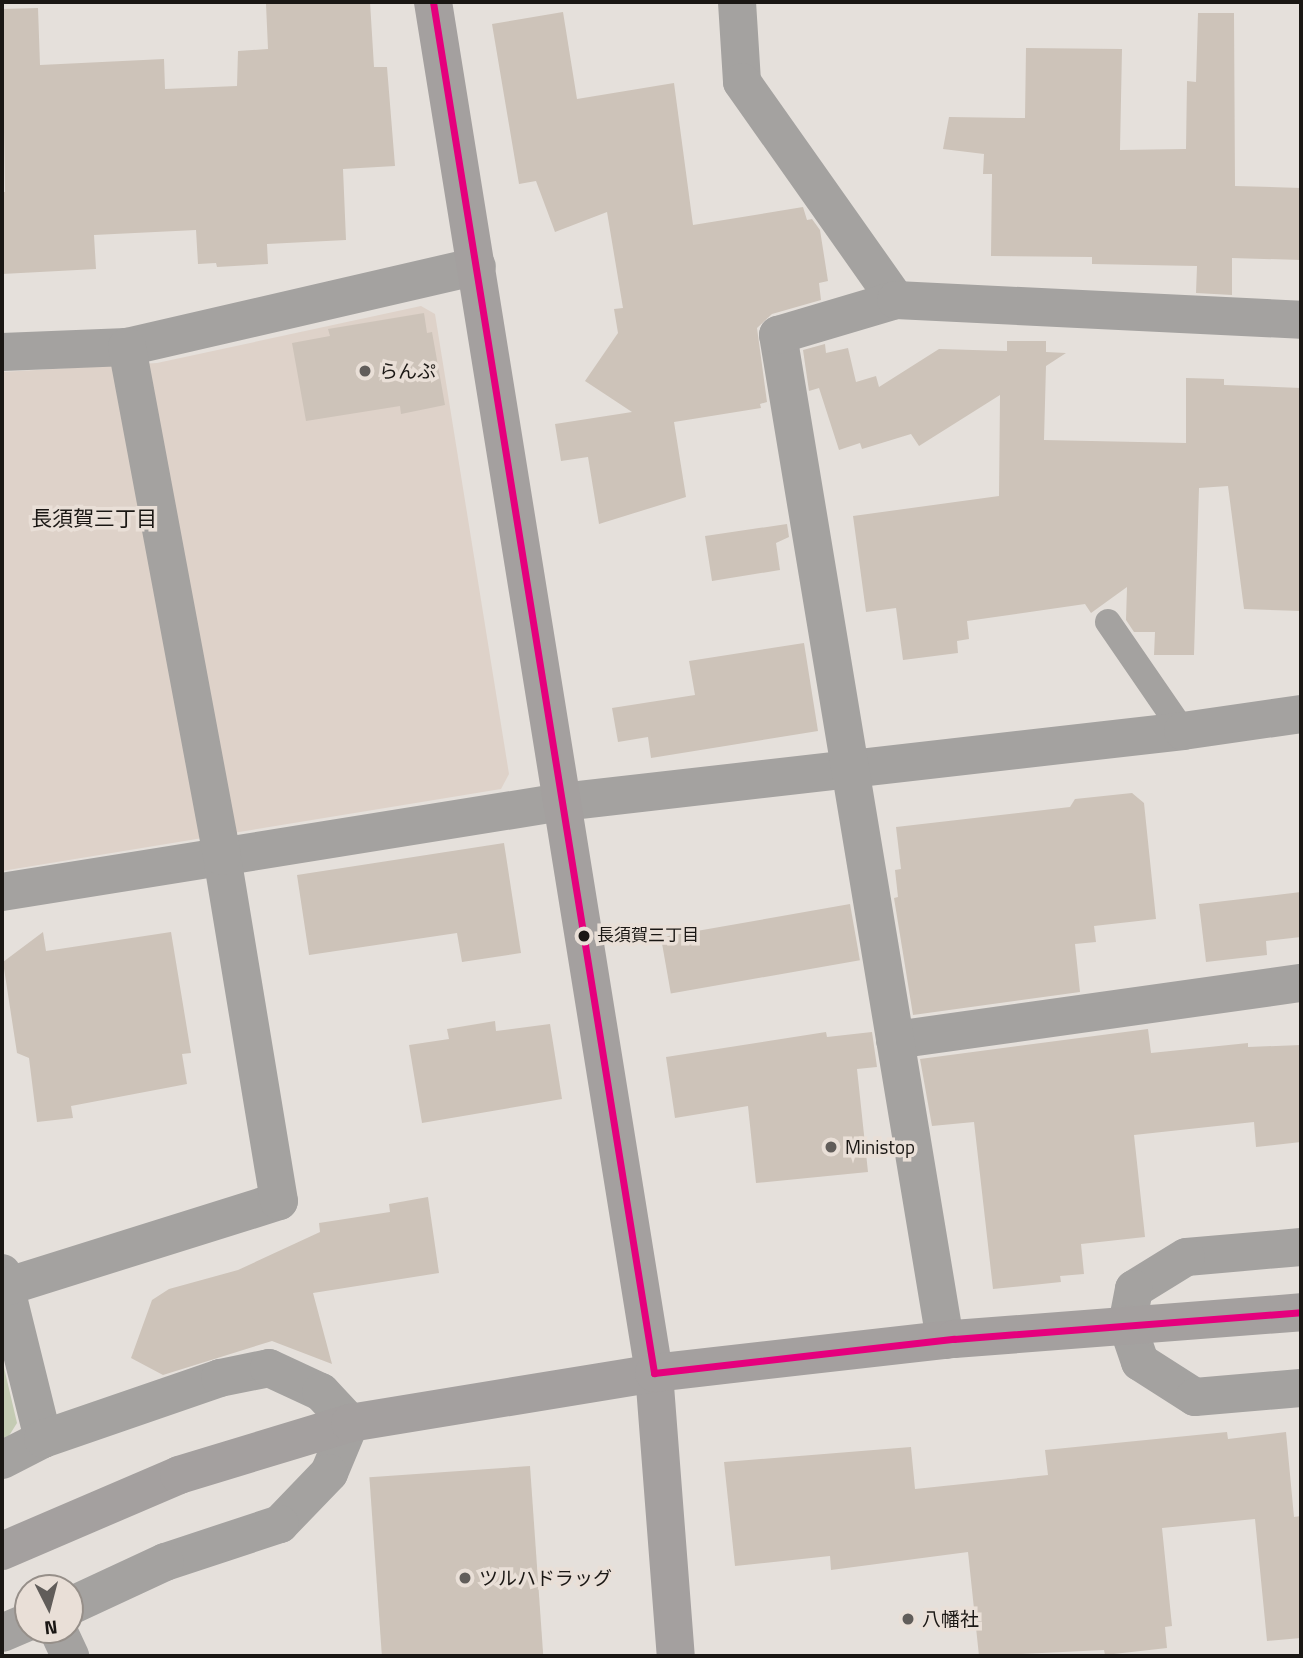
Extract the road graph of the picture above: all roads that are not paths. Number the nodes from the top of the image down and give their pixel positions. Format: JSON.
{"nodes":[{"id":1,"x":433,"y":2,"type":"edge"},
{"id":2,"x":737,"y":2,"type":"edge"},
{"id":3,"x":477,"y":266,"type":"junction"},
{"id":4,"x":896,"y":300,"type":"junction"},
{"id":5,"x":1301,"y":320,"type":"edge"},
{"id":6,"x":127,"y":347,"type":"junction"},
{"id":7,"x":2,"y":352,"type":"edge"},
{"id":8,"x":1108,"y":622,"type":"dead end"},
{"id":9,"x":1301,"y":714,"type":"edge"},
{"id":10,"x":1183,"y":731,"type":"junction"},
{"id":11,"x":850,"y":766,"type":"junction"},
{"id":12,"x":562,"y":802,"type":"junction"},
{"id":13,"x":222,"y":856,"type":"junction"},
{"id":14,"x":2,"y":892,"type":"edge"},
{"id":15,"x":1301,"y":983,"type":"edge"},
{"id":16,"x":895,"y":1040,"type":"junction"},
{"id":17,"x":1301,"y":1247,"type":"edge"},
{"id":18,"x":3,"y":1280,"type":"edge"},
{"id":19,"x":1301,"y":1312,"type":"edge"},
{"id":20,"x":1127,"y":1324,"type":"junction"},
{"id":21,"x":945,"y":1340,"type":"junction"},
{"id":22,"x":654,"y":1373,"type":"junction"},
{"id":23,"x":1301,"y":1388,"type":"edge"},
{"id":24,"x":350,"y":1423,"type":"junction"},
{"id":25,"x":43,"y":1439,"type":"junction"},
{"id":26,"x":2,"y":1460,"type":"edge"},
{"id":27,"x":2,"y":1551,"type":"edge"},
{"id":28,"x":84,"y":1600,"type":"edge"},
{"id":29,"x":676,"y":1656,"type":"edge"}],
"edges":[{"from":1,"to":3,"type":"street"},
{"from":2,"to":4,"type":"street"},
{"from":3,"to":6,"type":"street"},
{"from":3,"to":12,"type":"street"},
{"from":4,"to":5,"type":"street"},
{"from":4,"to":11,"type":"street"},
{"from":6,"to":7,"type":"street"},
{"from":6,"to":13,"type":"street"},
{"from":8,"to":10,"type":"lane"},
{"from":9,"to":10,"type":"street"},
{"from":10,"to":11,"type":"street"},
{"from":11,"to":12,"type":"street"},
{"from":11,"to":16,"type":"street"},
{"from":12,"to":13,"type":"street"},
{"from":12,"to":22,"type":"street"},
{"from":13,"to":14,"type":"street"},
{"from":13,"to":18,"type":"street"},
{"from":15,"to":16,"type":"street"},
{"from":16,"to":21,"type":"street"},
{"from":17,"to":20,"type":"street"},
{"from":18,"to":25,"type":"street"},
{"from":19,"to":20,"type":"street"},
{"from":20,"to":21,"type":"street"},
{"from":20,"to":23,"type":"street"},
{"from":21,"to":22,"type":"street"},
{"from":22,"to":24,"type":"street"},
{"from":22,"to":29,"type":"street"},
{"from":24,"to":25,"type":"street"},
{"from":24,"to":27,"type":"street"},
{"from":24,"to":28,"type":"street"},
{"from":25,"to":26,"type":"street"}]}
